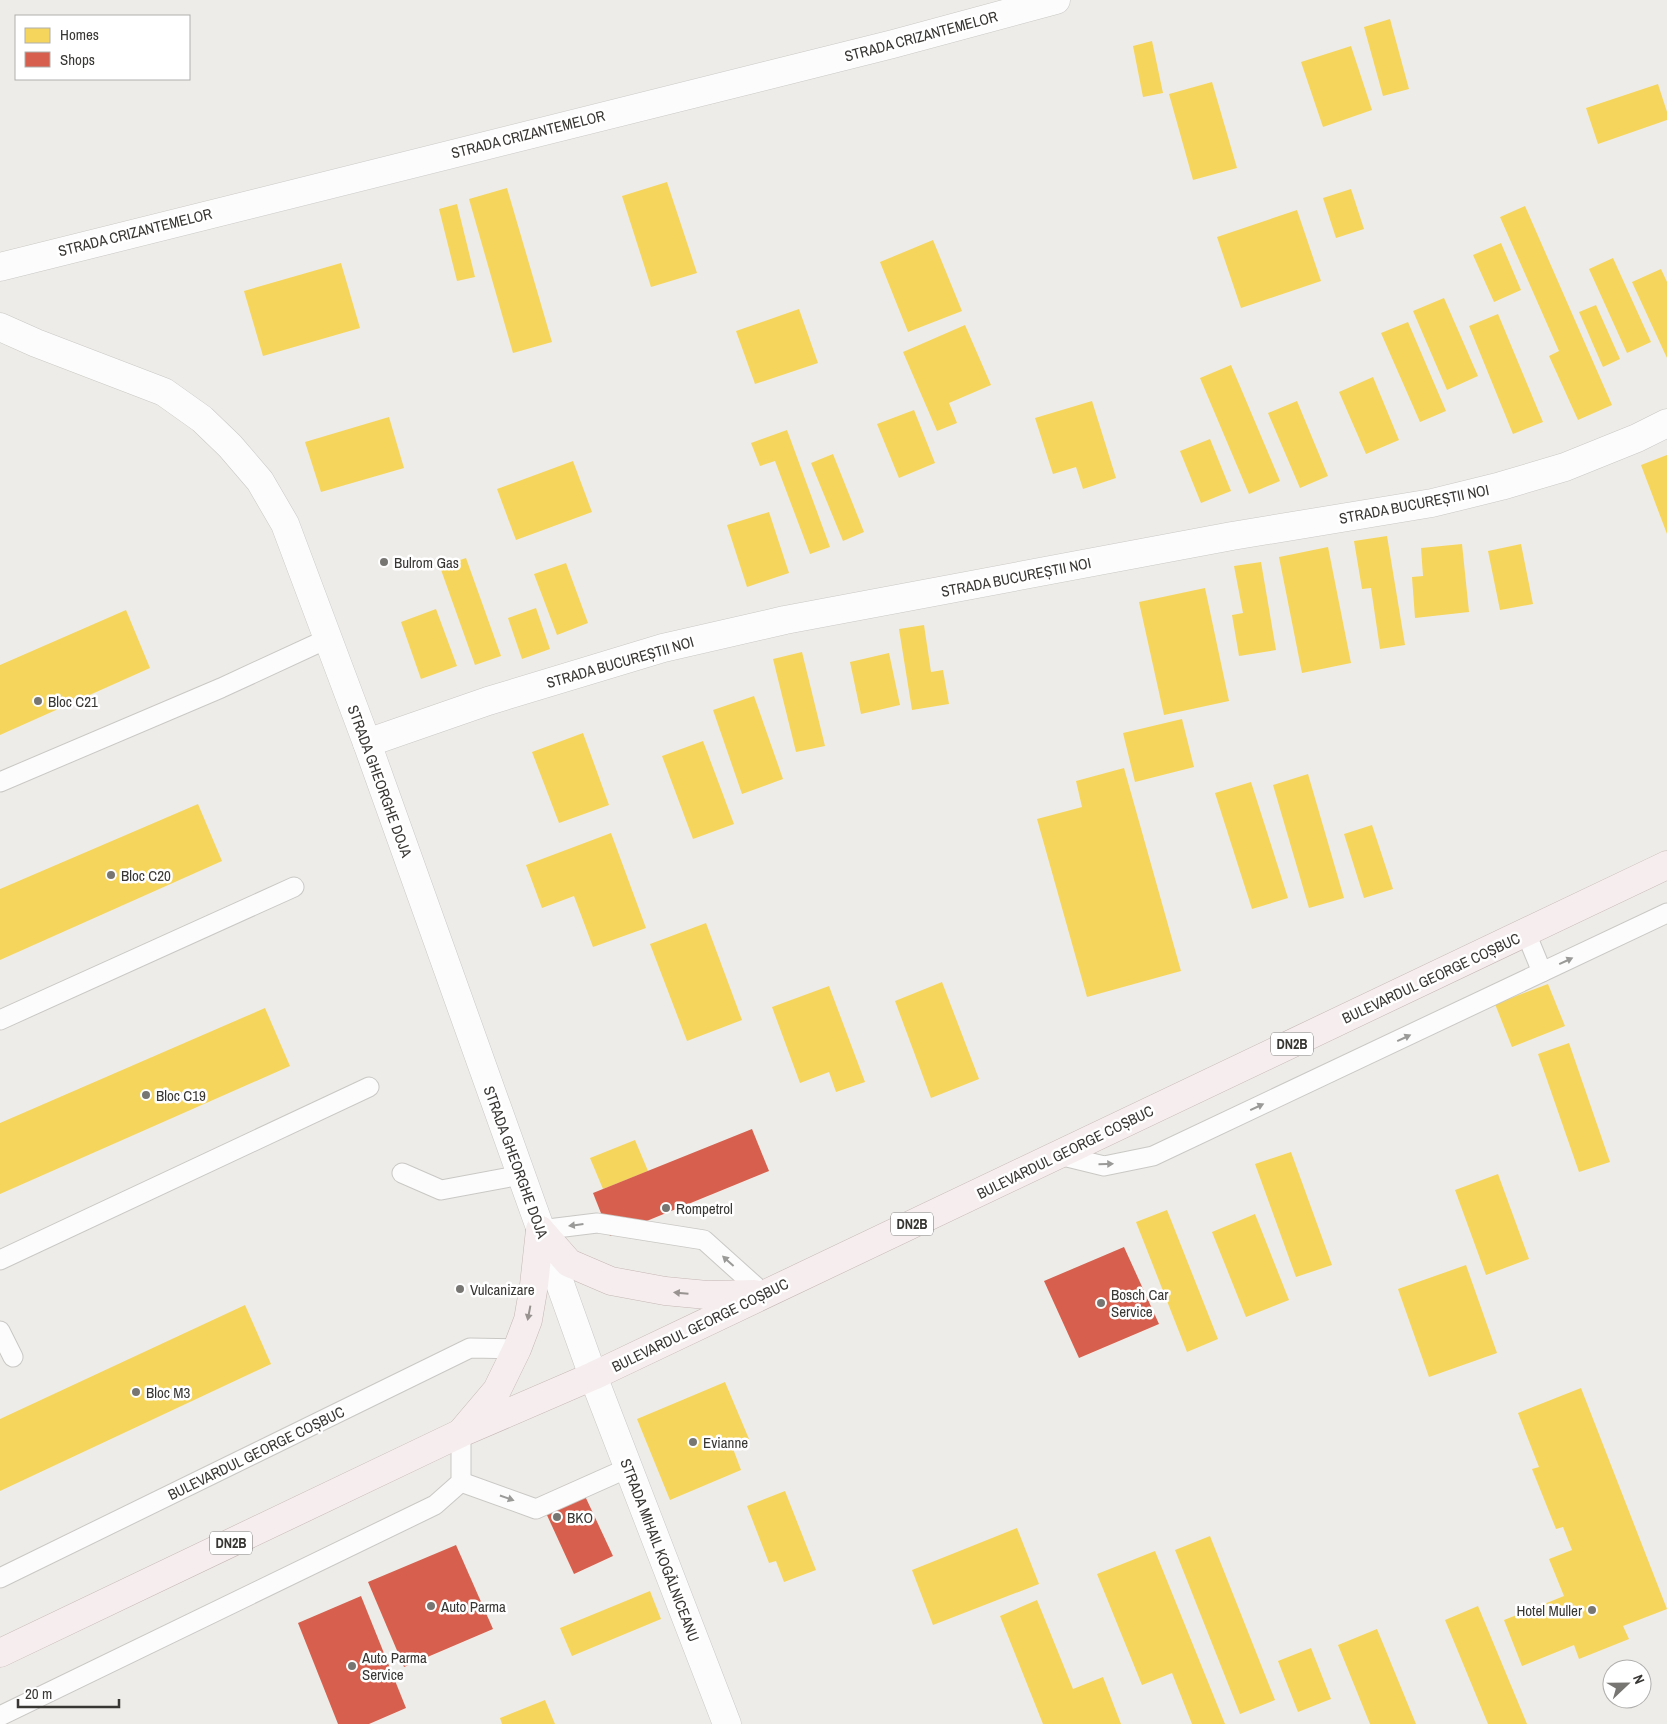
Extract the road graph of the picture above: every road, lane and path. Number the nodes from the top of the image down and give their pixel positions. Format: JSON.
{"nodes":[{"id":1,"x":1056,"y":0,"type":"edge"},
{"id":2,"x":0,"y":267,"type":"edge"},
{"id":3,"x":0,"y":327,"type":"edge"},
{"id":4,"x":1667,"y":423,"type":"edge"},
{"id":5,"x":327,"y":639,"type":"junction"},
{"id":6,"x":366,"y":743,"type":"junction"},
{"id":7,"x":0,"y":782,"type":"edge"},
{"id":8,"x":1667,"y":865,"type":"edge"},
{"id":9,"x":294,"y":887,"type":"dead end"},
{"id":10,"x":1667,"y":913,"type":"edge"},
{"id":11,"x":1526,"y":933,"type":"junction"},
{"id":12,"x":1542,"y":972,"type":"junction"},
{"id":13,"x":0,"y":1020,"type":"edge"},
{"id":14,"x":369,"y":1088,"type":"dead end"},
{"id":15,"x":1059,"y":1154,"type":"junction"},
{"id":16,"x":402,"y":1173,"type":"dead end"},
{"id":17,"x":521,"y":1176,"type":"junction"},
{"id":18,"x":540,"y":1230,"type":"junction"},
{"id":19,"x":0,"y":1260,"type":"edge"},
{"id":20,"x":764,"y":1294,"type":"junction"},
{"id":21,"x":0,"y":1331,"type":"edge"},
{"id":22,"x":517,"y":1350,"type":"junction"},
{"id":23,"x":13,"y":1357,"type":"dead end"},
{"id":24,"x":593,"y":1376,"type":"junction"},
{"id":25,"x":461,"y":1433,"type":"junction"},
{"id":26,"x":628,"y":1468,"type":"junction"},
{"id":27,"x":461,"y":1482,"type":"junction"},
{"id":28,"x":0,"y":1578,"type":"edge"},
{"id":29,"x":0,"y":1653,"type":"edge"},
{"id":30,"x":0,"y":1716,"type":"edge"},
{"id":31,"x":727,"y":1724,"type":"edge"}],
"edges":[{"from":1,"to":2,"type":"street","name":"STRADA CRIZANTEMELOR"},
{"from":3,"to":5,"type":"street","name":"STRADA GHEORGHE DOJA"},
{"from":4,"to":6,"type":"street","name":"STRADA BUCUREȘTII NOI"},
{"from":5,"to":6,"type":"street","name":"STRADA GHEORGHE DOJA"},
{"from":5,"to":7,"type":"lane"},
{"from":6,"to":17,"type":"street","name":"STRADA GHEORGHE DOJA"},
{"from":8,"to":11,"type":"main road","name":"BULEVARDUL GEORGE COȘBUC","number":"DN2B"},
{"from":9,"to":13,"type":"lane"},
{"from":12,"to":10,"type":"lane","one_way":true},
{"from":11,"to":12,"type":"lane"},
{"from":11,"to":15,"type":"main road","name":"BULEVARDUL GEORGE COȘBUC","number":"DN2B"},
{"from":15,"to":12,"type":"lane","one_way":true},
{"from":14,"to":19,"type":"lane"},
{"from":15,"to":20,"type":"main road","name":"BULEVARDUL GEORGE COȘBUC","number":"DN2B"},
{"from":16,"to":17,"type":"lane"},
{"from":17,"to":18,"type":"street","name":"STRADA GHEORGHE DOJA"},
{"from":20,"to":18,"type":"main road","one_way":true},
{"from":20,"to":18,"type":"lane","one_way":true},
{"from":18,"to":22,"type":"main road","one_way":true},
{"from":18,"to":24,"type":"street","name":"STRADA GHEORGHE DOJA"},
{"from":20,"to":24,"type":"main road","name":"BULEVARDUL GEORGE COȘBUC","number":"DN2B"},
{"from":21,"to":23,"type":"lane"},
{"from":22,"to":25,"type":"main road"},
{"from":22,"to":28,"type":"lane","name":"BULEVARDUL GEORGE COȘBUC"},
{"from":24,"to":25,"type":"main road","name":"BULEVARDUL GEORGE COȘBUC","number":"DN2B"},
{"from":24,"to":26,"type":"street","name":"STRADA MIHAIL KOGĂLNICEANU"},
{"from":25,"to":27,"type":"lane"},
{"from":25,"to":29,"type":"main road","name":"BULEVARDUL GEORGE COȘBUC","number":"DN2B"},
{"from":27,"to":26,"type":"lane","one_way":true},
{"from":26,"to":31,"type":"street","name":"STRADA MIHAIL KOGĂLNICEANU"},
{"from":27,"to":30,"type":"lane"}]}
